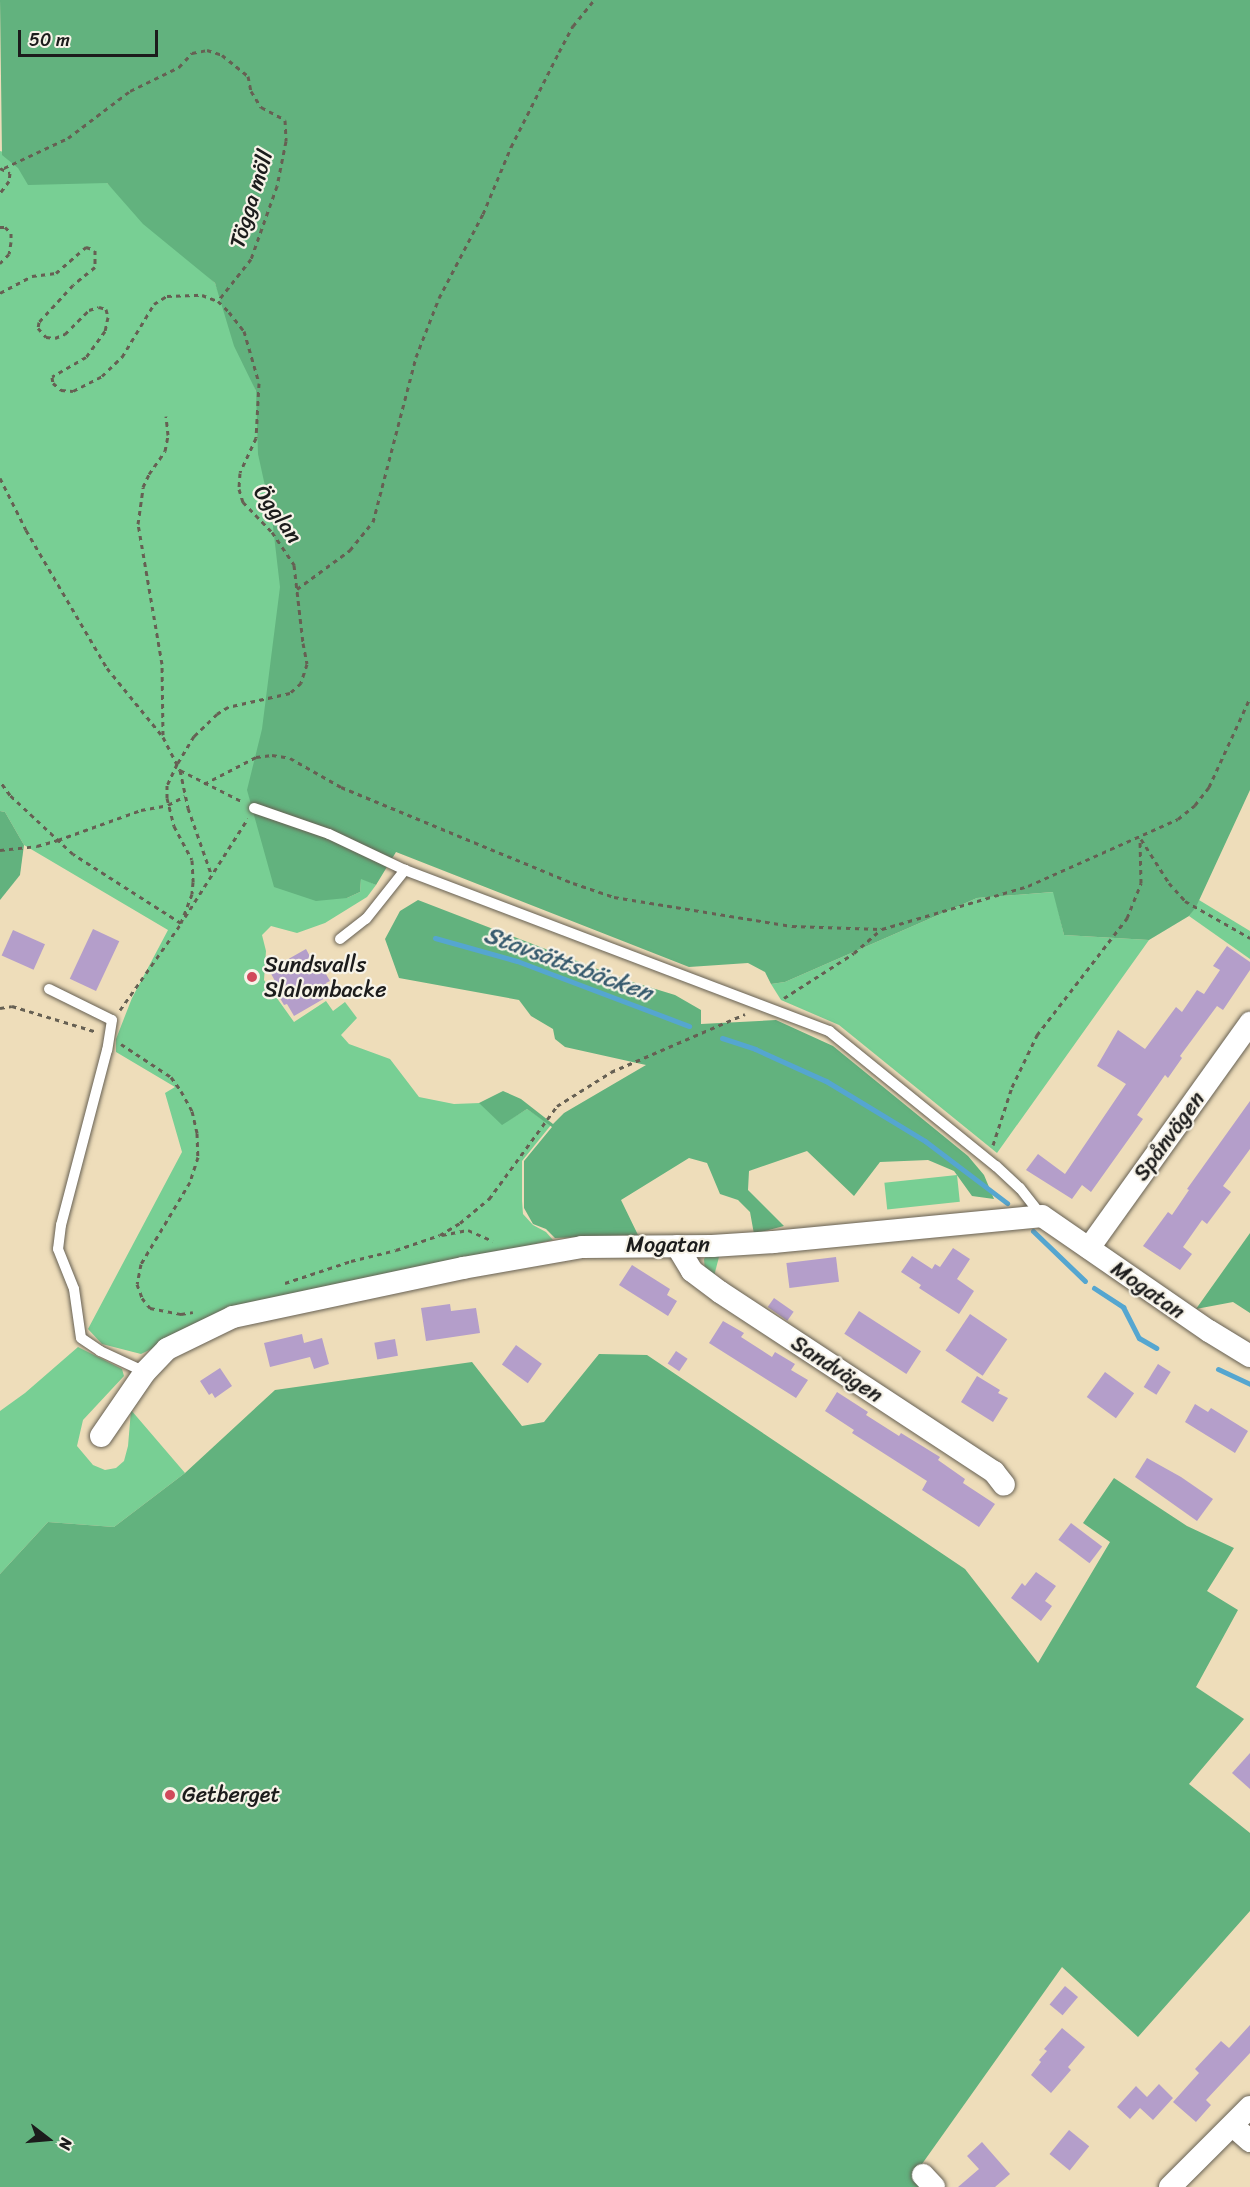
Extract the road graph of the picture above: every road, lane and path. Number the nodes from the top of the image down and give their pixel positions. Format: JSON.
{"nodes":[{"id":1,"x":594,"y":0,"type":"edge"},
{"id":2,"x":2,"y":168,"type":"edge"},
{"id":3,"x":0,"y":194,"type":"edge"},
{"id":4,"x":0,"y":227,"type":"edge"},
{"id":5,"x":0,"y":263,"type":"edge"},
{"id":6,"x":0,"y":293,"type":"edge"},
{"id":7,"x":218,"y":301,"type":"junction"},
{"id":8,"x":166,"y":416,"type":"dead end"},
{"id":9,"x":0,"y":478,"type":"edge"},
{"id":10,"x":297,"y":589,"type":"junction"},
{"id":11,"x":1250,"y":698,"type":"edge"},
{"id":12,"x":163,"y":737,"type":"junction"},
{"id":13,"x":177,"y":764,"type":"junction"},
{"id":14,"x":180,"y":770,"type":"junction"},
{"id":15,"x":0,"y":782,"type":"edge"},
{"id":16,"x":204,"y":784,"type":"junction"},
{"id":17,"x":185,"y":796,"type":"junction"},
{"id":18,"x":168,"y":805,"type":"junction"},
{"id":19,"x":254,"y":808,"type":"junction"},
{"id":20,"x":1140,"y":838,"type":"junction"},
{"id":21,"x":58,"y":840,"type":"junction"},
{"id":22,"x":0,"y":850,"type":"edge"},
{"id":23,"x":405,"y":870,"type":"junction"},
{"id":24,"x":212,"y":876,"type":"junction"},
{"id":25,"x":181,"y":923,"type":"junction"},
{"id":26,"x":882,"y":928,"type":"junction"},
{"id":27,"x":1250,"y":938,"type":"edge"},
{"id":28,"x":340,"y":939,"type":"dead end"},
{"id":29,"x":49,"y":988,"type":"dead end"},
{"id":30,"x":765,"y":1006,"type":"junction"},
{"id":31,"x":0,"y":1008,"type":"edge"},
{"id":32,"x":112,"y":1020,"type":"junction"},
{"id":33,"x":1250,"y":1023,"type":"edge"},
{"id":34,"x":110,"y":1037,"type":"junction"},
{"id":35,"x":988,"y":1160,"type":"junction"},
{"id":36,"x":1042,"y":1216,"type":"junction"},
{"id":37,"x":440,"y":1235,"type":"junction"},
{"id":38,"x":677,"y":1246,"type":"junction"},
{"id":39,"x":1089,"y":1248,"type":"junction"},
{"id":40,"x":504,"y":1263,"type":"junction"},
{"id":41,"x":274,"y":1287,"type":"dead end"},
{"id":42,"x":199,"y":1311,"type":"dead end"},
{"id":43,"x":1250,"y":1356,"type":"edge"},
{"id":44,"x":145,"y":1372,"type":"junction"},
{"id":45,"x":101,"y":1436,"type":"dead end"},
{"id":46,"x":1004,"y":1485,"type":"dead end"},
{"id":47,"x":1250,"y":2107,"type":"edge"},
{"id":48,"x":1233,"y":2126,"type":"junction"},
{"id":49,"x":1250,"y":2141,"type":"edge"},
{"id":50,"x":1170,"y":2187,"type":"edge"}],
"edges":[{"from":1,"to":10,"type":"path"},
{"from":2,"to":3,"type":"path"},
{"from":2,"to":7,"type":"path","name":"Tögga möll"},
{"from":4,"to":5,"type":"path"},
{"from":6,"to":7,"type":"path"},
{"from":7,"to":10,"type":"path","name":"Ögglan"},
{"from":8,"to":12,"type":"path"},
{"from":9,"to":12,"type":"path"},
{"from":10,"to":13,"type":"path","name":"Ögglan"},
{"from":11,"to":20,"type":"path"},
{"from":12,"to":13,"type":"path"},
{"from":13,"to":14,"type":"path"},
{"from":13,"to":18,"type":"path","name":"Ögglan"},
{"from":14,"to":16,"type":"path"},
{"from":14,"to":17,"type":"path"},
{"from":15,"to":21,"type":"path"},
{"from":16,"to":19,"type":"path"},
{"from":16,"to":26,"type":"path"},
{"from":17,"to":18,"type":"path"},
{"from":17,"to":24,"type":"path"},
{"from":18,"to":21,"type":"path"},
{"from":18,"to":25,"type":"path","name":"Ögglan"},
{"from":19,"to":23,"type":"lane"},
{"from":19,"to":24,"type":"path"},
{"from":20,"to":26,"type":"path"},
{"from":20,"to":27,"type":"path"},
{"from":20,"to":35,"type":"path"},
{"from":21,"to":22,"type":"path"},
{"from":21,"to":25,"type":"path"},
{"from":23,"to":28,"type":"lane"},
{"from":23,"to":30,"type":"lane"},
{"from":24,"to":25,"type":"path"},
{"from":25,"to":32,"type":"path"},
{"from":26,"to":30,"type":"path"},
{"from":29,"to":32,"type":"lane"},
{"from":30,"to":35,"type":"lane"},
{"from":30,"to":37,"type":"path"},
{"from":31,"to":34,"type":"path"},
{"from":32,"to":34,"type":"lane"},
{"from":33,"to":39,"type":"street","name":"Spånvägen"},
{"from":34,"to":42,"type":"path"},
{"from":34,"to":44,"type":"lane"},
{"from":35,"to":36,"type":"lane"},
{"from":36,"to":38,"type":"street","name":"Mogatan"},
{"from":36,"to":39,"type":"street","name":"Mogatan"},
{"from":37,"to":40,"type":"path"},
{"from":37,"to":41,"type":"path"},
{"from":38,"to":40,"type":"street","name":"Mogatan"},
{"from":38,"to":46,"type":"street","name":"Sandvägen"},
{"from":39,"to":43,"type":"street","name":"Mogatan"},
{"from":40,"to":44,"type":"street","name":"Mogatan"},
{"from":44,"to":45,"type":"street","name":"Mogatan"},
{"from":47,"to":48,"type":"street"},
{"from":48,"to":49,"type":"street"},
{"from":48,"to":50,"type":"street"}]}
